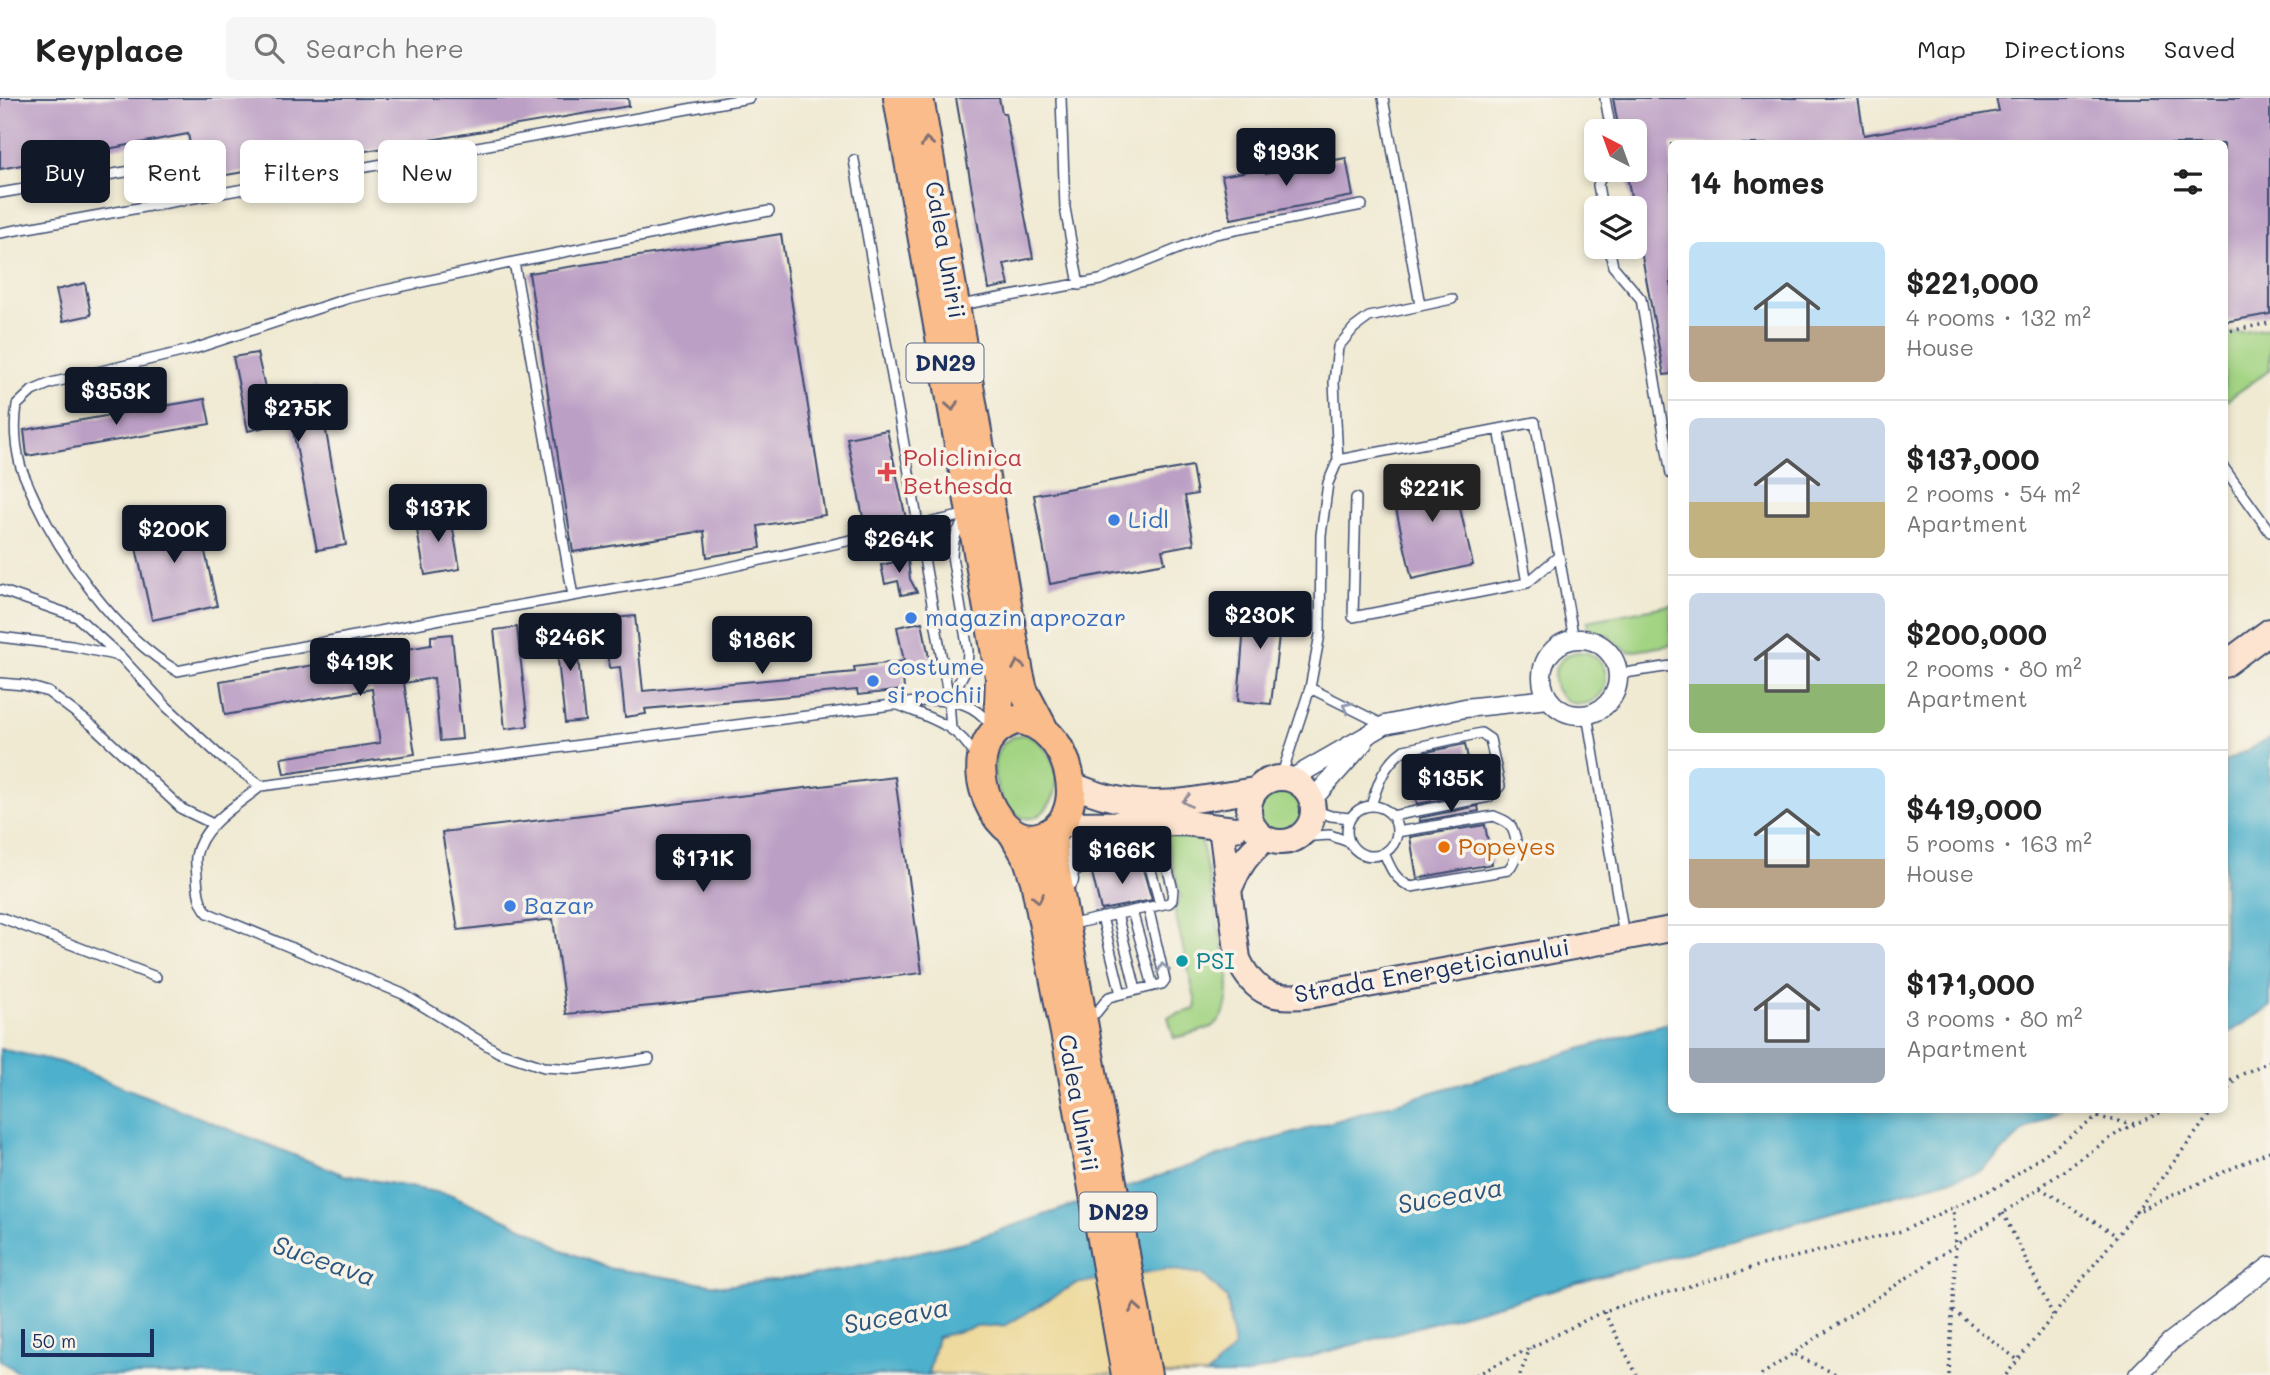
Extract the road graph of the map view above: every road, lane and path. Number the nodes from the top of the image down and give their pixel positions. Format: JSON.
{"nodes":[{"id":1,"x":749,"y":98,"type":"edge"},
{"id":2,"x":898,"y":98,"type":"edge"},
{"id":3,"x":919,"y":98,"type":"edge"},
{"id":4,"x":1061,"y":98,"type":"edge"},
{"id":5,"x":1383,"y":98,"type":"edge"},
{"id":6,"x":1605,"y":98,"type":"edge"},
{"id":7,"x":1609,"y":119,"type":"edge"},
{"id":8,"x":854,"y":160,"type":"dead end"},
{"id":9,"x":124,"y":172,"type":"edge"},
{"id":10,"x":0,"y":193,"type":"edge"},
{"id":11,"x":226,"y":193,"type":"edge"},
{"id":12,"x":155,"y":203,"type":"edge"},
{"id":13,"x":171,"y":203,"type":"edge"},
{"id":14,"x":1362,"y":205,"type":"dead end"},
{"id":15,"x":154,"y":206,"type":"junction"},
{"id":16,"x":769,"y":211,"type":"dead end"},
{"id":17,"x":0,"y":233,"type":"edge"},
{"id":18,"x":1611,"y":259,"type":"edge"},
{"id":19,"x":514,"y":262,"type":"junction"},
{"id":20,"x":1079,"y":285,"type":"junction"},
{"id":21,"x":1452,"y":299,"type":"dead end"},
{"id":22,"x":1420,"y":305,"type":"junction"},
{"id":23,"x":955,"y":306,"type":"junction"},
{"id":24,"x":2270,"y":323,"type":"edge"},
{"id":25,"x":2228,"y":331,"type":"edge"},
{"id":26,"x":1499,"y":429,"type":"junction"},
{"id":27,"x":1668,"y":456,"type":"edge"},
{"id":28,"x":1338,"y":460,"type":"junction"},
{"id":29,"x":2228,"y":474,"type":"edge"},
{"id":30,"x":1356,"y":498,"type":"dead end"},
{"id":31,"x":971,"y":514,"type":"junction"},
{"id":32,"x":919,"y":526,"type":"junction"},
{"id":33,"x":2270,"y":532,"type":"edge"},
{"id":34,"x":1559,"y":556,"type":"junction"},
{"id":35,"x":1527,"y":583,"type":"junction"},
{"id":36,"x":0,"y":590,"type":"edge"},
{"id":37,"x":573,"y":596,"type":"junction"},
{"id":38,"x":2270,"y":631,"type":"edge"},
{"id":39,"x":0,"y":637,"type":"edge"},
{"id":40,"x":1574,"y":640,"type":"junction"},
{"id":41,"x":121,"y":657,"type":"junction"},
{"id":42,"x":2228,"y":662,"type":"edge"},
{"id":43,"x":1668,"y":666,"type":"edge"},
{"id":44,"x":1618,"y":674,"type":"junction"},
{"id":45,"x":0,"y":683,"type":"edge"},
{"id":46,"x":1310,"y":688,"type":"junction"},
{"id":47,"x":1549,"y":699,"type":"junction"},
{"id":48,"x":949,"y":700,"type":"junction"},
{"id":49,"x":894,"y":703,"type":"junction"},
{"id":50,"x":1587,"y":715,"type":"junction"},
{"id":51,"x":1043,"y":728,"type":"junction"},
{"id":52,"x":951,"y":729,"type":"junction"},
{"id":53,"x":997,"y":729,"type":"junction"},
{"id":54,"x":1379,"y":729,"type":"junction"},
{"id":55,"x":981,"y":767,"type":"junction"},
{"id":56,"x":1286,"y":778,"type":"junction"},
{"id":57,"x":1071,"y":784,"type":"junction"},
{"id":58,"x":261,"y":786,"type":"junction"},
{"id":59,"x":1255,"y":790,"type":"junction"},
{"id":60,"x":1313,"y":805,"type":"junction"},
{"id":61,"x":1371,"y":806,"type":"junction"},
{"id":62,"x":1392,"y":817,"type":"junction"},
{"id":63,"x":1350,"y":818,"type":"junction"},
{"id":64,"x":213,"y":824,"type":"junction"},
{"id":65,"x":1157,"y":824,"type":"junction"},
{"id":66,"x":1110,"y":825,"type":"junction"},
{"id":67,"x":1221,"y":827,"type":"junction"},
{"id":68,"x":1057,"y":828,"type":"junction"},
{"id":69,"x":1397,"y":832,"type":"junction"},
{"id":70,"x":1014,"y":835,"type":"junction"},
{"id":71,"x":1261,"y":835,"type":"junction"},
{"id":72,"x":1298,"y":837,"type":"junction"},
{"id":73,"x":1349,"y":842,"type":"junction"},
{"id":74,"x":1384,"y":853,"type":"junction"},
{"id":75,"x":1068,"y":872,"type":"junction"},
{"id":76,"x":1230,"y":889,"type":"junction"},
{"id":77,"x":1160,"y":904,"type":"junction"},
{"id":78,"x":1148,"y":907,"type":"junction"},
{"id":79,"x":1132,"y":911,"type":"junction"},
{"id":80,"x":1117,"y":914,"type":"junction"},
{"id":81,"x":0,"y":917,"type":"edge"},
{"id":82,"x":1102,"y":917,"type":"junction"},
{"id":83,"x":1077,"y":923,"type":"junction"},
{"id":84,"x":1668,"y":930,"type":"edge"},
{"id":85,"x":1624,"y":937,"type":"junction"},
{"id":86,"x":156,"y":977,"type":"dead end"},
{"id":87,"x":1153,"y":986,"type":"junction"},
{"id":88,"x":1136,"y":990,"type":"junction"},
{"id":89,"x":1121,"y":994,"type":"junction"},
{"id":90,"x":1085,"y":1038,"type":"junction"},
{"id":91,"x":649,"y":1059,"type":"dead end"},
{"id":92,"x":2270,"y":1061,"type":"edge"},
{"id":93,"x":2238,"y":1076,"type":"junction"},
{"id":94,"x":2228,"y":1081,"type":"edge"},
{"id":95,"x":2228,"y":1089,"type":"edge"},
{"id":96,"x":2159,"y":1113,"type":"edge"},
{"id":97,"x":2211,"y":1113,"type":"edge"},
{"id":98,"x":2134,"y":1124,"type":"junction"},
{"id":99,"x":2270,"y":1151,"type":"edge"},
{"id":100,"x":2040,"y":1188,"type":"junction"},
{"id":101,"x":1952,"y":1207,"type":"junction"},
{"id":102,"x":2136,"y":1212,"type":"junction"},
{"id":103,"x":2003,"y":1213,"type":"junction"},
{"id":104,"x":2117,"y":1236,"type":"junction"},
{"id":105,"x":1956,"y":1245,"type":"junction"},
{"id":106,"x":2270,"y":1266,"type":"edge"},
{"id":107,"x":1604,"y":1311,"type":"junction"},
{"id":108,"x":1952,"y":1311,"type":"junction"},
{"id":109,"x":2053,"y":1316,"type":"junction"},
{"id":110,"x":1531,"y":1347,"type":"junction"},
{"id":111,"x":1794,"y":1354,"type":"junction"},
{"id":112,"x":2018,"y":1360,"type":"junction"},
{"id":113,"x":1126,"y":1375,"type":"edge"},
{"id":114,"x":1147,"y":1375,"type":"edge"},
{"id":115,"x":1476,"y":1375,"type":"edge"},
{"id":116,"x":1520,"y":1375,"type":"edge"},
{"id":117,"x":1637,"y":1375,"type":"edge"},
{"id":118,"x":1761,"y":1375,"type":"edge"},
{"id":119,"x":1838,"y":1375,"type":"edge"},
{"id":120,"x":1949,"y":1375,"type":"edge"},
{"id":121,"x":2006,"y":1375,"type":"edge"},
{"id":122,"x":2138,"y":1375,"type":"edge"}],
"edges":[{"from":1,"to":11,"type":"lane"},
{"from":2,"to":31,"type":"main road","name":"Calea Unirii","number":"DN29","one_way":true},
{"from":23,"to":3,"type":"main road","name":"Calea Unirii","number":"DN29","one_way":true},
{"from":4,"to":20,"type":"lane"},
{"from":5,"to":22,"type":"lane"},
{"from":6,"to":7,"type":"lane"},
{"from":8,"to":32,"type":"lane"},
{"from":9,"to":10,"type":"lane"},
{"from":12,"to":15,"type":"lane"},
{"from":13,"to":15,"type":"lane"},
{"from":14,"to":20,"type":"lane"},
{"from":15,"to":17,"type":"lane"},
{"from":16,"to":19,"type":"lane"},
{"from":18,"to":27,"type":"lane"},
{"from":19,"to":37,"type":"lane"},
{"from":19,"to":37,"type":"lane"},
{"from":20,"to":23,"type":"lane"},
{"from":21,"to":22,"type":"lane"},
{"from":22,"to":28,"type":"lane"},
{"from":51,"to":23,"type":"main road","name":"Calea Unirii","number":"DN29","one_way":true},
{"from":24,"to":25,"type":"path"},
{"from":26,"to":28,"type":"lane"},
{"from":26,"to":34,"type":"lane"},
{"from":26,"to":35,"type":"lane"},
{"from":28,"to":46,"type":"lane"},
{"from":29,"to":33,"type":"lane"},
{"from":30,"to":35,"type":"lane"},
{"from":31,"to":32,"type":"lane"},
{"from":31,"to":48,"type":"lane"},
{"from":31,"to":53,"type":"main road","name":"Calea Unirii","number":"DN29"},
{"from":32,"to":37,"type":"lane"},
{"from":32,"to":48,"type":"lane"},
{"from":34,"to":35,"type":"lane"},
{"from":34,"to":40,"type":"lane"},
{"from":36,"to":41,"type":"lane"},
{"from":38,"to":42,"type":"street"},
{"from":39,"to":41,"type":"lane"},
{"from":40,"to":44,"type":"street"},
{"from":40,"to":47,"type":"street"},
{"from":41,"to":58,"type":"lane"},
{"from":43,"to":44,"type":"lane"},
{"from":44,"to":50,"type":"street"},
{"from":45,"to":64,"type":"lane"},
{"from":54,"to":46,"type":"lane","one_way":true},
{"from":46,"to":56,"type":"lane"},
{"from":47,"to":50,"type":"street"},
{"from":47,"to":54,"type":"street"},
{"from":48,"to":49,"type":"lane"},
{"from":48,"to":52,"type":"lane"},
{"from":48,"to":53,"type":"lane"},
{"from":49,"to":52,"type":"lane"},
{"from":49,"to":58,"type":"lane"},
{"from":50,"to":85,"type":"lane"},
{"from":51,"to":53,"type":"main road"},
{"from":51,"to":57,"type":"main road","number":"DN29"},
{"from":52,"to":55,"type":"lane"},
{"from":53,"to":55,"type":"main road","number":"DN29"},
{"from":54,"to":56,"type":"street"},
{"from":54,"to":60,"type":"street"},
{"from":55,"to":70,"type":"main road","number":"DN29"},
{"from":56,"to":59,"type":"street"},
{"from":56,"to":60,"type":"street"},
{"from":59,"to":57,"type":"street","one_way":true},
{"from":57,"to":68,"type":"main road","number":"DN29"},
{"from":58,"to":64,"type":"lane"},
{"from":59,"to":71,"type":"street"},
{"from":60,"to":63,"type":"lane"},
{"from":60,"to":72,"type":"street"},
{"from":61,"to":62,"type":"lane"},
{"from":61,"to":62,"type":"lane"},
{"from":61,"to":63,"type":"lane"},
{"from":62,"to":69,"type":"lane"},
{"from":63,"to":73,"type":"lane"},
{"from":64,"to":91,"type":"lane"},
{"from":65,"to":66,"type":"street"},
{"from":65,"to":67,"type":"street"},
{"from":65,"to":77,"type":"lane"},
{"from":66,"to":68,"type":"street"},
{"from":66,"to":75,"type":"street"},
{"from":67,"to":71,"type":"street"},
{"from":67,"to":76,"type":"street","name":"Strada Energeticianului"},
{"from":68,"to":70,"type":"main road"},
{"from":68,"to":90,"type":"main road","name":"Calea Unirii","number":"DN29"},
{"from":69,"to":74,"type":"lane"},
{"from":69,"to":74,"type":"lane"},
{"from":70,"to":90,"type":"main road","name":"Calea Unirii","number":"DN29","one_way":true},
{"from":71,"to":72,"type":"street"},
{"from":71,"to":76,"type":"street"},
{"from":72,"to":73,"type":"lane"},
{"from":73,"to":74,"type":"lane"},
{"from":75,"to":77,"type":"lane"},
{"from":75,"to":83,"type":"street"},
{"from":76,"to":85,"type":"street","name":"Strada Energeticianului"},
{"from":77,"to":78,"type":"lane"},
{"from":78,"to":79,"type":"lane"},
{"from":87,"to":78,"type":"lane","one_way":true},
{"from":79,"to":80,"type":"lane"},
{"from":79,"to":87,"type":"lane"},
{"from":80,"to":82,"type":"lane"},
{"from":80,"to":88,"type":"lane"},
{"from":81,"to":86,"type":"lane"},
{"from":82,"to":83,"type":"lane"},
{"from":82,"to":89,"type":"lane"},
{"from":83,"to":90,"type":"street"},
{"from":84,"to":85,"type":"street","name":"Strada Energeticianului"},
{"from":87,"to":88,"type":"lane"},
{"from":88,"to":89,"type":"lane"},
{"from":89,"to":90,"type":"lane"},
{"from":90,"to":113,"type":"main road","name":"Calea Unirii","number":"DN29"},
{"from":114,"to":90,"type":"main road","name":"Calea Unirii","number":"DN29","one_way":true},
{"from":92,"to":93,"type":"path"},
{"from":93,"to":94,"type":"path"},
{"from":93,"to":95,"type":"path"},
{"from":96,"to":98,"type":"path"},
{"from":97,"to":102,"type":"path"},
{"from":98,"to":100,"type":"path"},
{"from":98,"to":101,"type":"path"},
{"from":99,"to":102,"type":"path"},
{"from":100,"to":103,"type":"path"},
{"from":100,"to":104,"type":"path"},
{"from":101,"to":105,"type":"path"},
{"from":101,"to":107,"type":"path"},
{"from":102,"to":104,"type":"path"},
{"from":103,"to":105,"type":"path"},
{"from":103,"to":109,"type":"path"},
{"from":104,"to":109,"type":"path"},
{"from":105,"to":108,"type":"path"},
{"from":105,"to":111,"type":"path"},
{"from":106,"to":122,"type":"street"},
{"from":107,"to":110,"type":"path"},
{"from":107,"to":117,"type":"path"},
{"from":108,"to":112,"type":"path"},
{"from":108,"to":120,"type":"path"},
{"from":109,"to":112,"type":"path"},
{"from":110,"to":115,"type":"path"},
{"from":110,"to":116,"type":"path"},
{"from":111,"to":118,"type":"path"},
{"from":111,"to":119,"type":"path"},
{"from":112,"to":121,"type":"path"}]}
